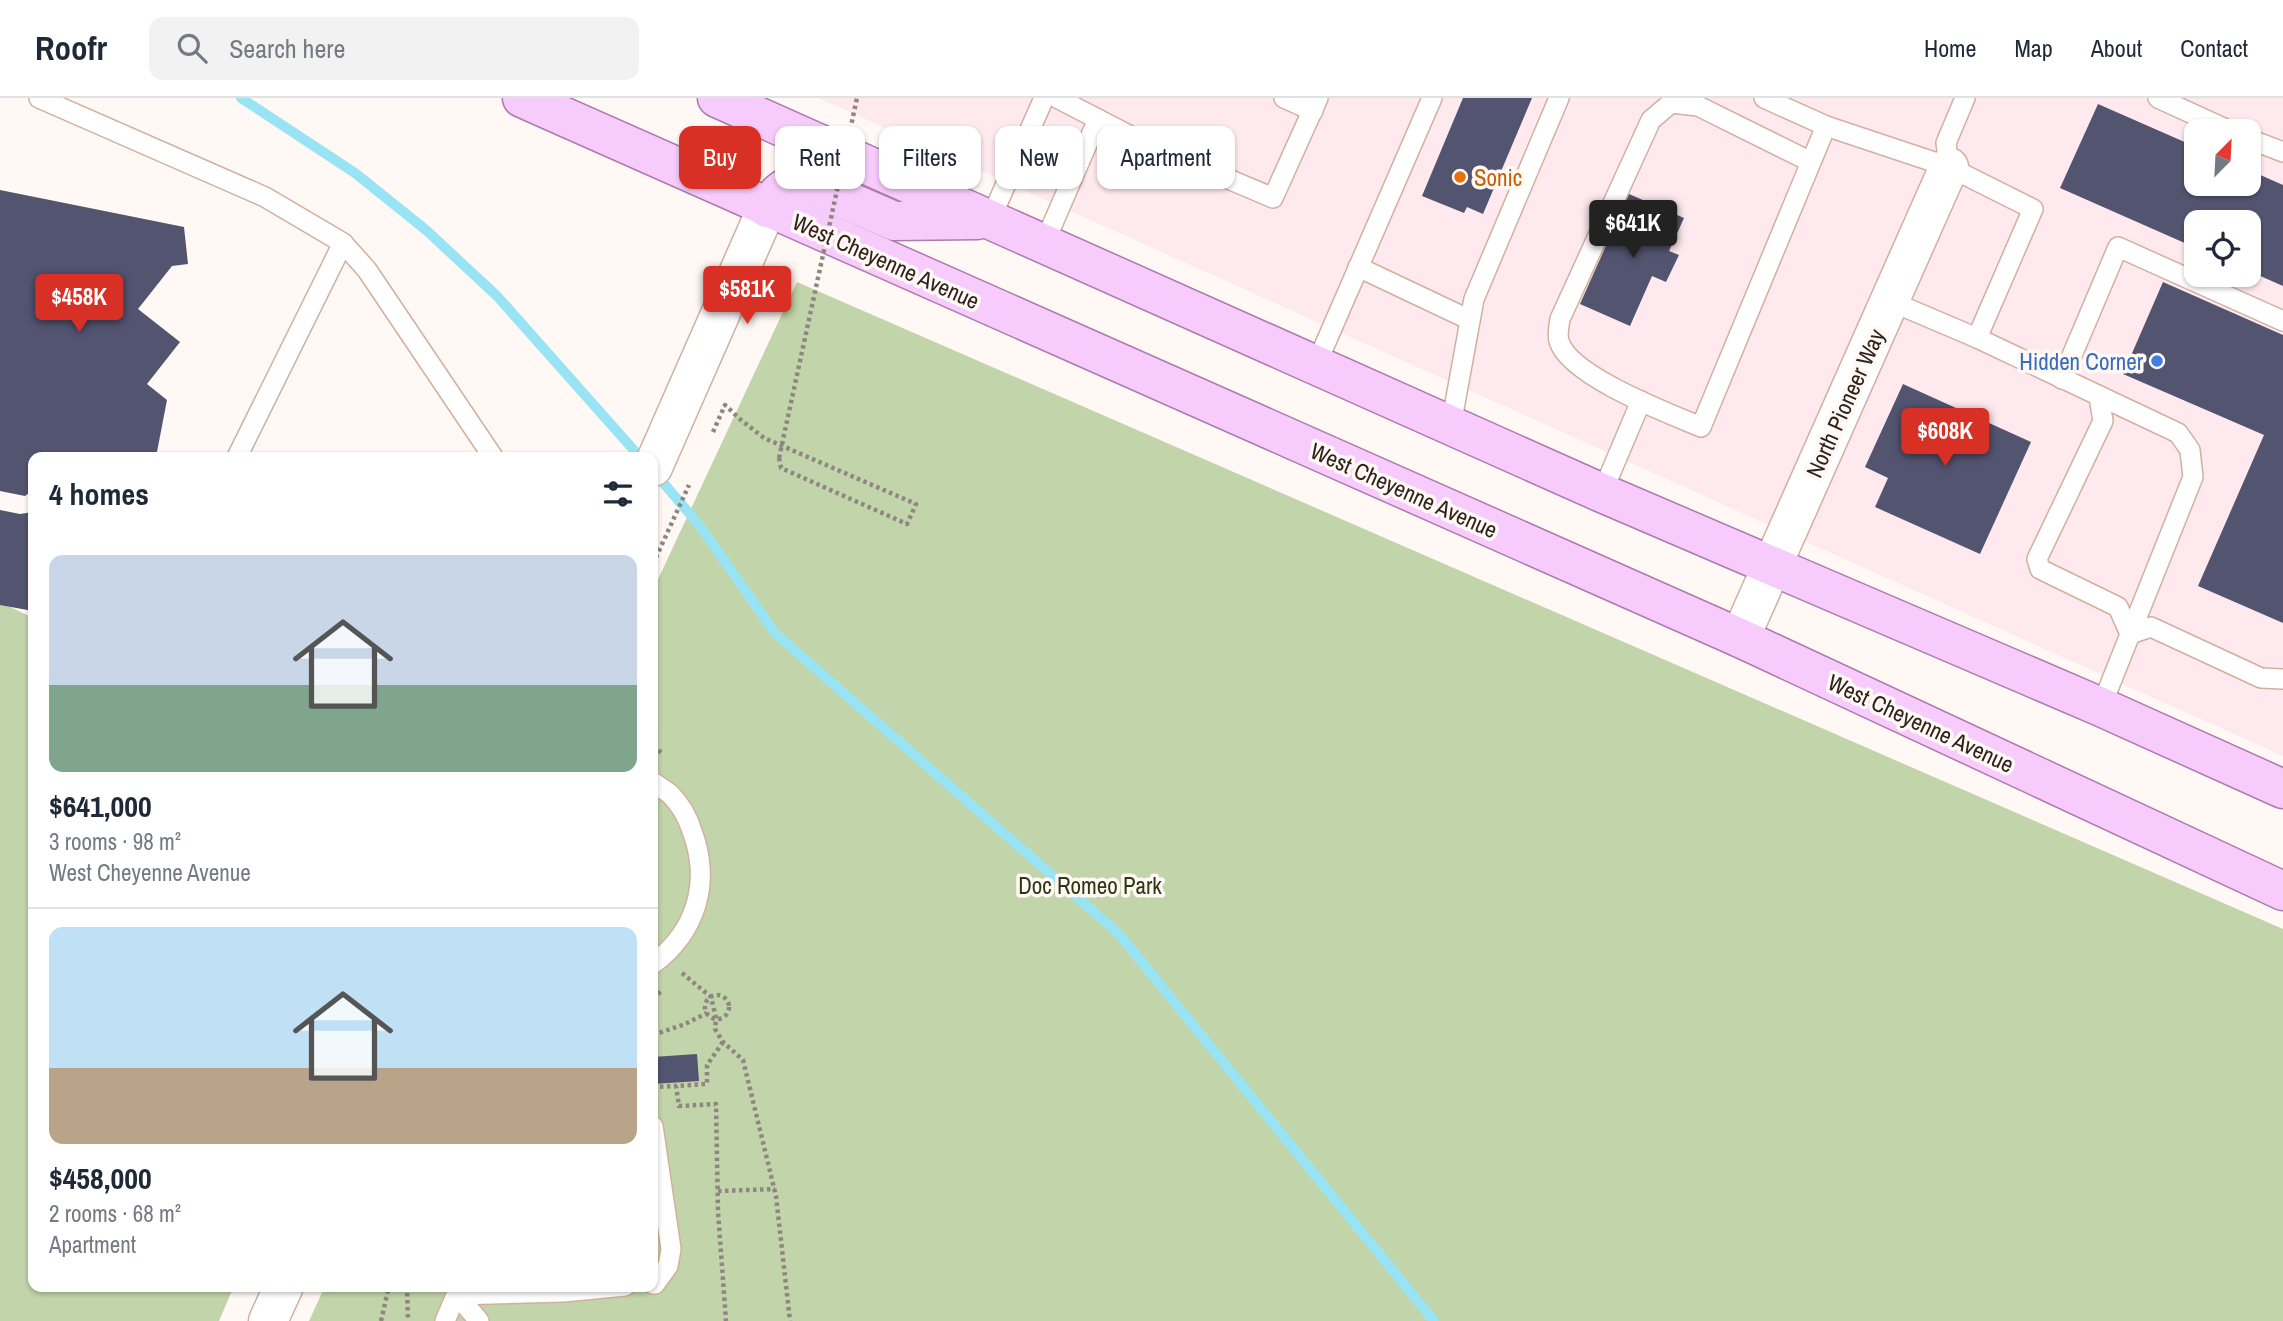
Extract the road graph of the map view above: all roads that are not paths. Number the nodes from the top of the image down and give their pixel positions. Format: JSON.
{"nodes":[{"id":1,"x":38,"y":98,"type":"edge"},
{"id":2,"x":522,"y":98,"type":"edge"},
{"id":3,"x":717,"y":98,"type":"edge"},
{"id":4,"x":1044,"y":98,"type":"edge"},
{"id":5,"x":1057,"y":98,"type":"edge"},
{"id":6,"x":1284,"y":98,"type":"edge"},
{"id":7,"x":1432,"y":98,"type":"edge"},
{"id":8,"x":1559,"y":98,"type":"edge"},
{"id":9,"x":1764,"y":98,"type":"edge"},
{"id":10,"x":1965,"y":98,"type":"edge"},
{"id":11,"x":2158,"y":98,"type":"edge"},
{"id":12,"x":1316,"y":104,"type":"edge"},
{"id":13,"x":1098,"y":119,"type":"junction"},
{"id":14,"x":2204,"y":119,"type":"edge"},
{"id":15,"x":1826,"y":126,"type":"junction"},
{"id":16,"x":2261,"y":143,"type":"edge"},
{"id":17,"x":2283,"y":152,"type":"edge"},
{"id":18,"x":1811,"y":162,"type":"junction"},
{"id":19,"x":1949,"y":167,"type":"junction"},
{"id":20,"x":767,"y":208,"type":"junction"},
{"id":21,"x":990,"y":220,"type":"junction"},
{"id":22,"x":343,"y":243,"type":"junction"},
{"id":23,"x":1044,"y":244,"type":"junction"},
{"id":24,"x":1358,"y":267,"type":"junction"},
{"id":25,"x":1890,"y":301,"type":"junction"},
{"id":26,"x":1470,"y":320,"type":"junction"},
{"id":27,"x":2283,"y":321,"type":"edge"},
{"id":28,"x":1977,"y":338,"type":"junction"},
{"id":29,"x":1316,"y":365,"type":"junction"},
{"id":30,"x":2062,"y":379,"type":"junction"},
{"id":31,"x":2099,"y":397,"type":"junction"},
{"id":32,"x":1641,"y":401,"type":"junction"},
{"id":33,"x":1451,"y":425,"type":"junction"},
{"id":34,"x":239,"y":452,"type":"edge"},
{"id":35,"x":491,"y":452,"type":"edge"},
{"id":36,"x":658,"y":455,"type":"edge"},
{"id":37,"x":1602,"y":492,"type":"junction"},
{"id":38,"x":1772,"y":566,"type":"junction"},
{"id":39,"x":2130,"y":634,"type":"junction"},
{"id":40,"x":1740,"y":638,"type":"junction"},
{"id":41,"x":2283,"y":679,"type":"edge"},
{"id":42,"x":2101,"y":707,"type":"junction"},
{"id":43,"x":658,"y":786,"type":"edge"},
{"id":44,"x":2283,"y":789,"type":"edge"},
{"id":45,"x":2283,"y":890,"type":"edge"},
{"id":46,"x":658,"y":959,"type":"edge"},
{"id":47,"x":658,"y":1160,"type":"edge"},
{"id":48,"x":658,"y":1280,"type":"edge"},
{"id":49,"x":281,"y":1292,"type":"edge"},
{"id":50,"x":459,"y":1292,"type":"edge"},
{"id":51,"x":460,"y":1292,"type":"edge"},
{"id":52,"x":268,"y":1321,"type":"edge"},
{"id":53,"x":445,"y":1321,"type":"edge"},
{"id":54,"x":479,"y":1321,"type":"edge"}],
"edges":[{"from":1,"to":22,"type":"lane"},
{"from":2,"to":20,"type":"main road","name":"West Cheyenne Avenue"},
{"from":3,"to":21,"type":"main road"},
{"from":4,"to":21,"type":"lane"},
{"from":5,"to":13,"type":"lane"},
{"from":6,"to":12,"type":"lane"},
{"from":7,"to":24,"type":"lane"},
{"from":8,"to":26,"type":"lane"},
{"from":9,"to":15,"type":"lane"},
{"from":10,"to":19,"type":"lane"},
{"from":11,"to":14,"type":"lane"},
{"from":12,"to":13,"type":"lane"},
{"from":13,"to":23,"type":"lane"},
{"from":15,"to":18,"type":"lane"},
{"from":15,"to":19,"type":"lane"},
{"from":16,"to":17,"type":"lane"},
{"from":18,"to":32,"type":"lane"},
{"from":18,"to":32,"type":"lane"},
{"from":19,"to":25,"type":"street","name":"North Pioneer Way"},
{"from":19,"to":28,"type":"lane"},
{"from":20,"to":21,"type":"main road"},
{"from":20,"to":36,"type":"street"},
{"from":20,"to":40,"type":"main road","name":"West Cheyenne Avenue"},
{"from":21,"to":23,"type":"main road"},
{"from":22,"to":34,"type":"lane"},
{"from":22,"to":35,"type":"lane"},
{"from":23,"to":29,"type":"main road"},
{"from":24,"to":26,"type":"lane"},
{"from":24,"to":29,"type":"lane"},
{"from":25,"to":28,"type":"lane"},
{"from":25,"to":38,"type":"street","name":"North Pioneer Way"},
{"from":26,"to":33,"type":"lane"},
{"from":27,"to":30,"type":"lane"},
{"from":28,"to":30,"type":"lane"},
{"from":29,"to":33,"type":"main road"},
{"from":30,"to":31,"type":"lane"},
{"from":31,"to":39,"type":"lane"},
{"from":31,"to":39,"type":"lane"},
{"from":32,"to":37,"type":"lane"},
{"from":33,"to":37,"type":"main road"},
{"from":37,"to":38,"type":"main road"},
{"from":38,"to":40,"type":"street","name":"North Pioneer Way"},
{"from":38,"to":42,"type":"main road"},
{"from":39,"to":41,"type":"lane"},
{"from":39,"to":42,"type":"lane"},
{"from":40,"to":45,"type":"main road","name":"West Cheyenne Avenue"},
{"from":42,"to":44,"type":"main road"},
{"from":43,"to":46,"type":"lane"},
{"from":47,"to":48,"type":"lane"},
{"from":49,"to":52,"type":"street"},
{"from":50,"to":53,"type":"lane"},
{"from":51,"to":54,"type":"lane"}]}
